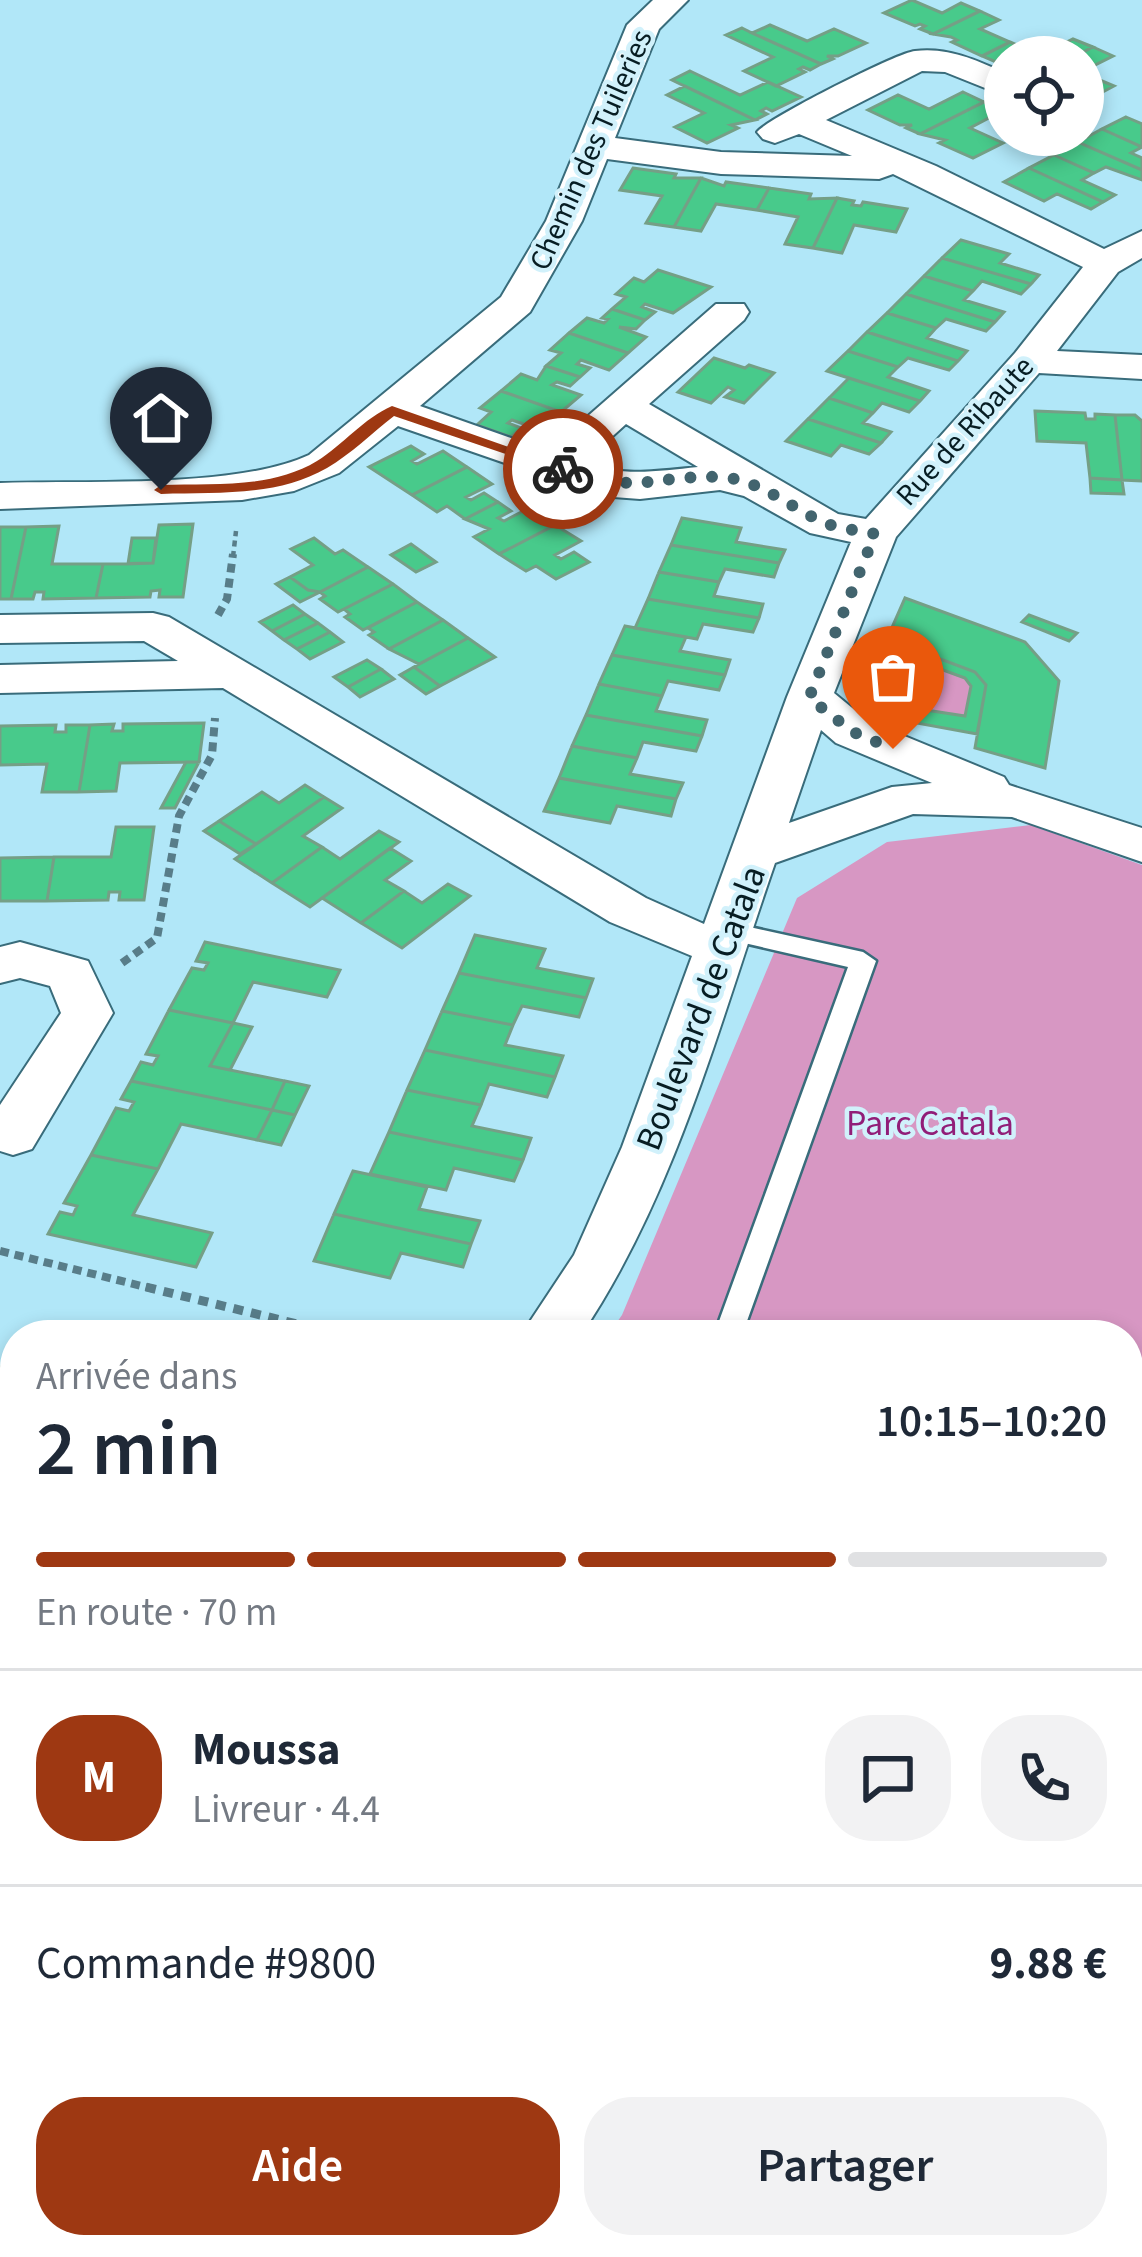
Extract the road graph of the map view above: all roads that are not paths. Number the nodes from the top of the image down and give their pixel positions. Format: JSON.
{"nodes":[{"id":1,"x":672,"y":0,"type":"edge"},
{"id":2,"x":984,"y":77,"type":"edge"},
{"id":3,"x":797,"y":120,"type":"junction"},
{"id":4,"x":593,"y":146,"type":"junction"},
{"id":5,"x":721,"y":163,"type":"junction"},
{"id":6,"x":922,"y":174,"type":"junction"},
{"id":7,"x":1142,"y":242,"type":"edge"},
{"id":8,"x":1105,"y":264,"type":"junction"},
{"id":9,"x":730,"y":312,"type":"dead end"},
{"id":10,"x":1029,"y":362,"type":"junction"},
{"id":11,"x":1142,"y":367,"type":"edge"},
{"id":12,"x":624,"y":406,"type":"junction"},
{"id":13,"x":392,"y":410,"type":"junction"},
{"id":14,"x":555,"y":466,"type":"junction"},
{"id":15,"x":759,"y":487,"type":"junction"},
{"id":16,"x":0,"y":496,"type":"edge"},
{"id":17,"x":875,"y":534,"type":"junction"},
{"id":18,"x":0,"y":629,"type":"edge"},
{"id":19,"x":215,"y":667,"type":"junction"},
{"id":20,"x":0,"y":679,"type":"edge"},
{"id":21,"x":809,"y":698,"type":"junction"},
{"id":22,"x":1017,"y":801,"type":"junction"},
{"id":23,"x":1142,"y":846,"type":"edge"},
{"id":24,"x":754,"y":853,"type":"junction"},
{"id":25,"x":725,"y":939,"type":"junction"},
{"id":26,"x":0,"y":964,"type":"edge"},
{"id":27,"x":4,"y":1139,"type":"edge"},
{"id":28,"x":572,"y":1320,"type":"edge"},
{"id":29,"x":733,"y":1320,"type":"edge"}],
"edges":[{"from":1,"to":4,"type":"street","name":"Chemin des Tuileries"},
{"from":2,"to":3,"type":"street"},
{"from":3,"to":5,"type":"street"},
{"from":3,"to":6,"type":"street"},
{"from":4,"to":5,"type":"street"},
{"from":4,"to":13,"type":"street","name":"Chemin des Tuileries"},
{"from":5,"to":6,"type":"street"},
{"from":6,"to":8,"type":"street"},
{"from":7,"to":8,"type":"street","name":"Rue de Ribaute"},
{"from":8,"to":10,"type":"street","name":"Rue de Ribaute"},
{"from":9,"to":12,"type":"street"},
{"from":10,"to":11,"type":"street"},
{"from":10,"to":17,"type":"street","name":"Rue de Ribaute"},
{"from":12,"to":14,"type":"street"},
{"from":12,"to":15,"type":"street"},
{"from":13,"to":14,"type":"street"},
{"from":13,"to":16,"type":"street","name":"Chemin des Tuileries"},
{"from":14,"to":15,"type":"street"},
{"from":15,"to":17,"type":"street"},
{"from":17,"to":21,"type":"street","name":"Rue de Ribaute"},
{"from":18,"to":19,"type":"street"},
{"from":19,"to":20,"type":"street"},
{"from":19,"to":25,"type":"street"},
{"from":21,"to":22,"type":"street","name":"Boulevard de Catala"},
{"from":21,"to":24,"type":"street","name":"Rue de Ribaute"},
{"from":22,"to":23,"type":"street","name":"Boulevard de Catala"},
{"from":22,"to":24,"type":"street","name":"Boulevard de Catala"},
{"from":24,"to":25,"type":"street","name":"Boulevard de Catala"},
{"from":25,"to":28,"type":"street","name":"Boulevard de Catala"},
{"from":25,"to":29,"type":"lane"},
{"from":26,"to":27,"type":"street"}]}
